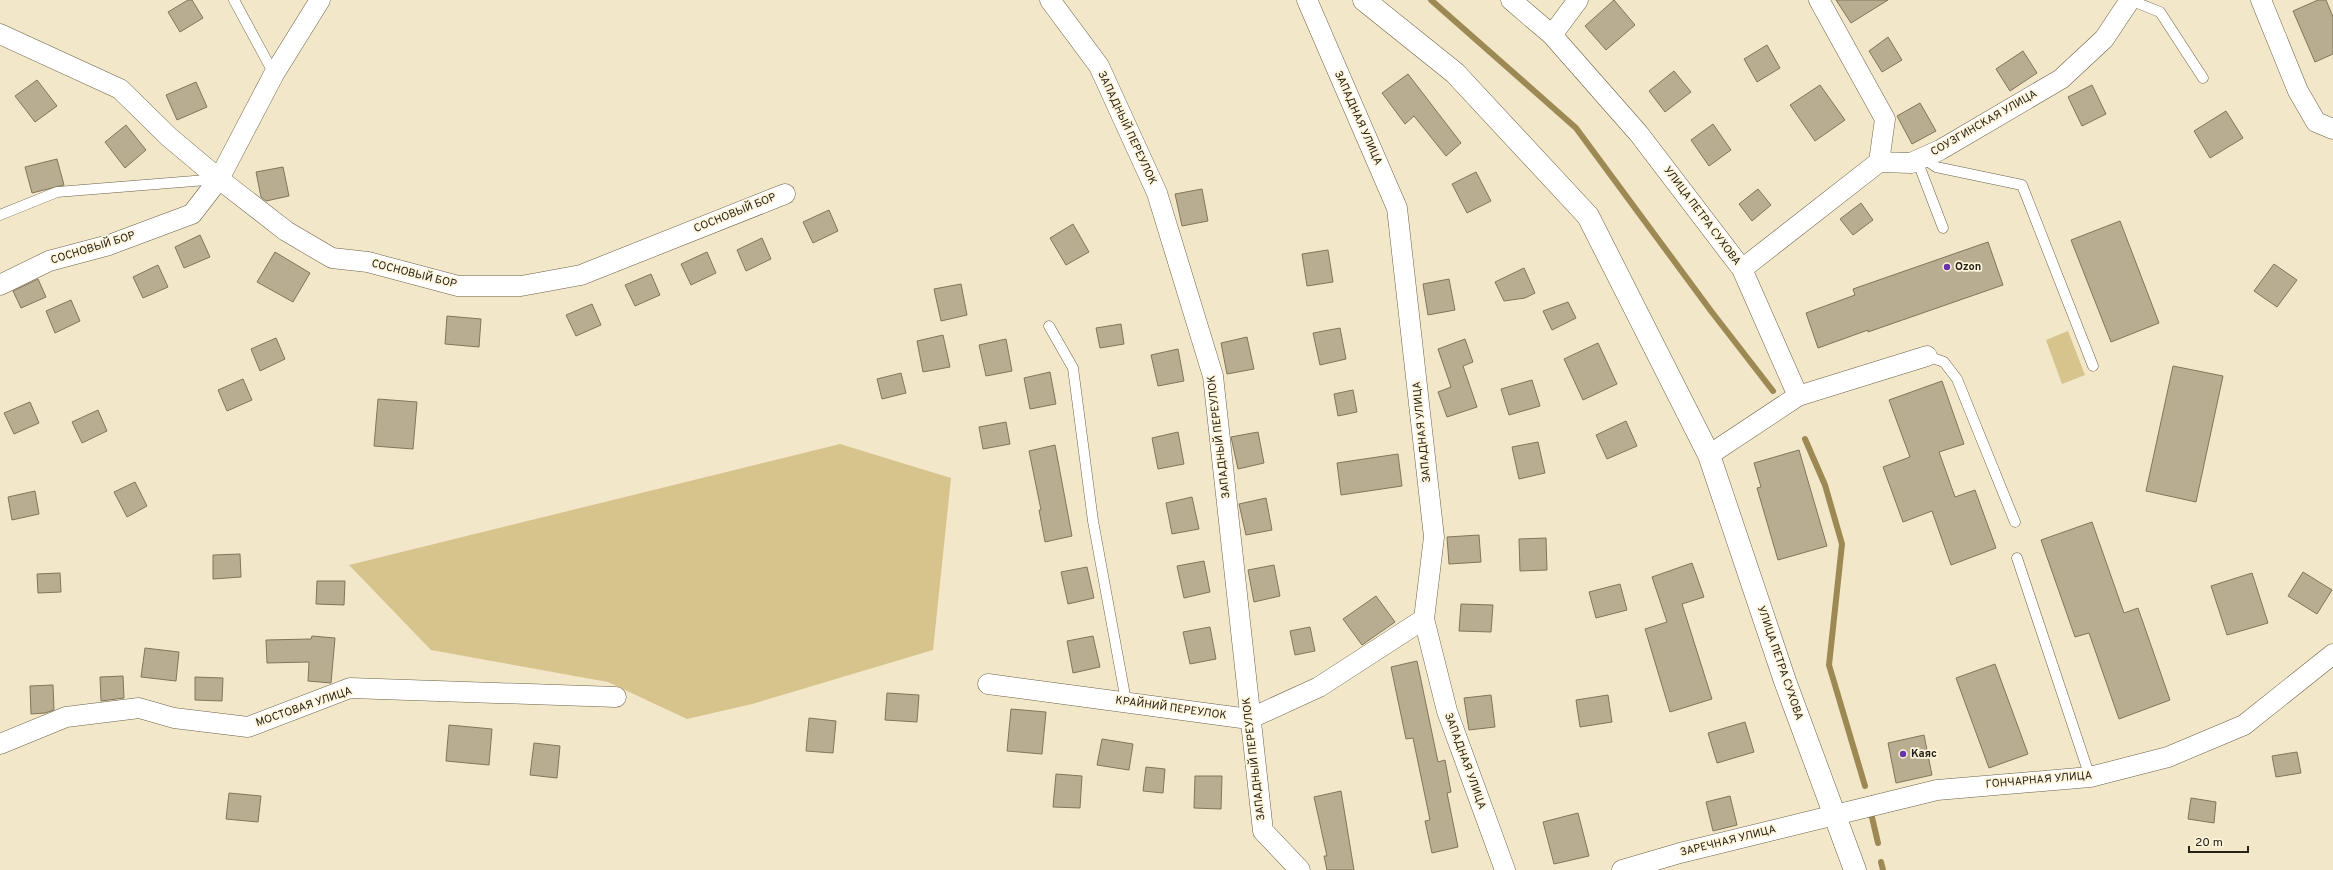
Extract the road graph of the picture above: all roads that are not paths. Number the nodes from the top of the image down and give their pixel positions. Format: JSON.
{"nodes":[{"id":1,"x":234,"y":0,"type":"edge"},
{"id":2,"x":320,"y":0,"type":"edge"},
{"id":3,"x":1050,"y":0,"type":"edge"},
{"id":4,"x":1307,"y":0,"type":"edge"},
{"id":5,"x":1364,"y":0,"type":"edge"},
{"id":6,"x":1511,"y":0,"type":"edge"},
{"id":7,"x":1578,"y":0,"type":"edge"},
{"id":8,"x":1818,"y":0,"type":"edge"},
{"id":9,"x":2130,"y":0,"type":"edge"},
{"id":10,"x":2260,"y":0,"type":"edge"},
{"id":11,"x":0,"y":34,"type":"edge"},
{"id":12,"x":1552,"y":35,"type":"junction"},
{"id":13,"x":274,"y":74,"type":"junction"},
{"id":14,"x":2203,"y":78,"type":"dead end"},
{"id":15,"x":2333,"y":129,"type":"edge"},
{"id":16,"x":1920,"y":159,"type":"junction"},
{"id":17,"x":1879,"y":162,"type":"junction"},
{"id":18,"x":219,"y":179,"type":"junction"},
{"id":19,"x":785,"y":194,"type":"dead end"},
{"id":20,"x":0,"y":215,"type":"edge"},
{"id":21,"x":1943,"y":228,"type":"dead end"},
{"id":22,"x":1742,"y":268,"type":"junction"},
{"id":23,"x":0,"y":285,"type":"edge"},
{"id":24,"x":1049,"y":326,"type":"dead end"},
{"id":25,"x":1927,"y":356,"type":"joint"},
{"id":26,"x":2093,"y":366,"type":"dead end"},
{"id":27,"x":1798,"y":396,"type":"junction"},
{"id":28,"x":1709,"y":455,"type":"junction"},
{"id":29,"x":2015,"y":522,"type":"dead end"},
{"id":30,"x":2017,"y":558,"type":"dead end"},
{"id":31,"x":1424,"y":619,"type":"junction"},
{"id":32,"x":2333,"y":654,"type":"edge"},
{"id":33,"x":988,"y":684,"type":"dead end"},
{"id":34,"x":616,"y":696,"type":"dead end"},
{"id":35,"x":1126,"y":701,"type":"junction"},
{"id":36,"x":1249,"y":719,"type":"junction"},
{"id":37,"x":0,"y":744,"type":"edge"},
{"id":38,"x":2090,"y":776,"type":"junction"},
{"id":39,"x":1834,"y":815,"type":"junction"},
{"id":40,"x":1300,"y":870,"type":"edge"},
{"id":41,"x":1505,"y":870,"type":"edge"},
{"id":42,"x":1622,"y":870,"type":"edge"},
{"id":43,"x":1855,"y":870,"type":"edge"}],
"edges":[{"from":1,"to":13,"type":"lane"},
{"from":2,"to":13,"type":"street"},
{"from":3,"to":36,"type":"street","name":"ЗАПАДНЫЙ ПЕРЕУЛОК"},
{"from":4,"to":31,"type":"street","name":"ЗАПАДНАЯ УЛИЦА"},
{"from":5,"to":28,"type":"street","name":"УЛИЦА ПЕТРА СУХОВА"},
{"from":6,"to":12,"type":"street","name":"УЛИЦА ПЕТРА СУХОВА"},
{"from":7,"to":12,"type":"street"},
{"from":8,"to":17,"type":"street"},
{"from":9,"to":14,"type":"lane"},
{"from":9,"to":16,"type":"street","name":"СОУЗГИНСКАЯ УЛИЦА"},
{"from":10,"to":15,"type":"street"},
{"from":11,"to":18,"type":"street"},
{"from":12,"to":22,"type":"street","name":"УЛИЦА ПЕТРА СУХОВА"},
{"from":13,"to":18,"type":"street","name":"СОСНОВЫЙ БОР"},
{"from":16,"to":17,"type":"street","name":"СОУЗГИНСКАЯ УЛИЦА"},
{"from":16,"to":21,"type":"lane"},
{"from":16,"to":26,"type":"lane"},
{"from":17,"to":22,"type":"street"},
{"from":18,"to":19,"type":"street","name":"СОСНОВЫЙ БОР"},
{"from":18,"to":20,"type":"lane"},
{"from":18,"to":23,"type":"street","name":"СОСНОВЫЙ БОР"},
{"from":22,"to":27,"type":"street","name":"УЛИЦА ПЕТРА СУХОВА"},
{"from":24,"to":35,"type":"lane"},
{"from":25,"to":27,"type":"street"},
{"from":25,"to":29,"type":"lane"},
{"from":27,"to":28,"type":"street"},
{"from":28,"to":39,"type":"street","name":"УЛИЦА ПЕТРА СУХОВА"},
{"from":30,"to":38,"type":"lane"},
{"from":31,"to":36,"type":"street"},
{"from":31,"to":41,"type":"street","name":"ЗАПАДНАЯ УЛИЦА"},
{"from":32,"to":38,"type":"street","name":"ГОНЧАРНАЯ УЛИЦА"},
{"from":33,"to":35,"type":"street","name":"КРАЙНИЙ ПЕРЕУЛОК"},
{"from":34,"to":37,"type":"street","name":"МОСТОВАЯ УЛИЦА"},
{"from":35,"to":36,"type":"street","name":"КРАЙНИЙ ПЕРЕУЛОК"},
{"from":36,"to":40,"type":"street","name":"ЗАПАДНЫЙ ПЕРЕУЛОК"},
{"from":38,"to":39,"type":"street","name":"ГОНЧАРНАЯ УЛИЦА"},
{"from":39,"to":42,"type":"street","name":"ЗАРЕЧНАЯ УЛИЦА"},
{"from":39,"to":43,"type":"street","name":"УЛИЦА ПЕТРА СУХОВА"}]}
